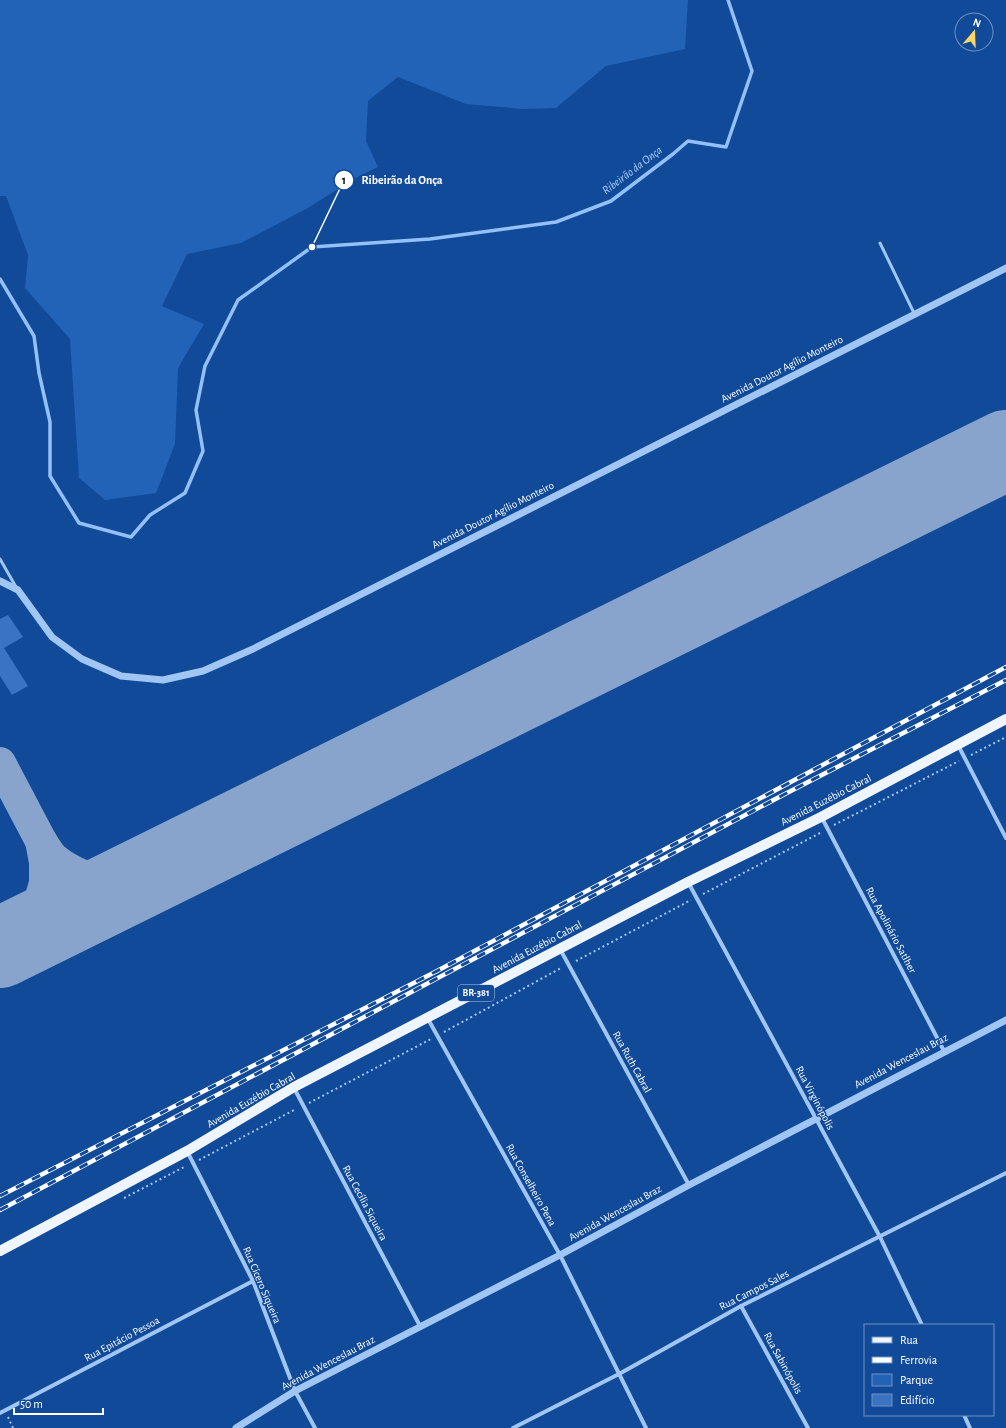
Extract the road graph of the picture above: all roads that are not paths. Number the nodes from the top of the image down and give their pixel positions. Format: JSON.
{"nodes":[{"id":1,"x":880,"y":243,"type":"dead end"},
{"id":2,"x":1006,"y":268,"type":"edge"},
{"id":3,"x":914,"y":314,"type":"junction"},
{"id":4,"x":0,"y":559,"type":"edge"},
{"id":5,"x":0,"y":581,"type":"edge"},
{"id":6,"x":18,"y":590,"type":"junction"},
{"id":7,"x":1006,"y":719,"type":"edge"},
{"id":8,"x":958,"y":744,"type":"junction"},
{"id":9,"x":821,"y":817,"type":"junction"},
{"id":10,"x":1006,"y":838,"type":"edge"},
{"id":11,"x":688,"y":882,"type":"junction"},
{"id":12,"x":560,"y":948,"type":"junction"},
{"id":13,"x":428,"y":1018,"type":"junction"},
{"id":14,"x":1006,"y":1020,"type":"edge"},
{"id":15,"x":944,"y":1051,"type":"junction"},
{"id":16,"x":294,"y":1087,"type":"junction"},
{"id":17,"x":816,"y":1118,"type":"junction"},
{"id":18,"x":187,"y":1151,"type":"junction"},
{"id":19,"x":1006,"y":1173,"type":"edge"},
{"id":20,"x":689,"y":1185,"type":"junction"},
{"id":21,"x":880,"y":1237,"type":"junction"},
{"id":22,"x":0,"y":1251,"type":"edge"},
{"id":23,"x":560,"y":1255,"type":"junction"},
{"id":24,"x":253,"y":1281,"type":"junction"},
{"id":25,"x":741,"y":1306,"type":"junction"},
{"id":26,"x":922,"y":1324,"type":"edge"},
{"id":27,"x":420,"y":1326,"type":"junction"},
{"id":28,"x":619,"y":1374,"type":"junction"},
{"id":29,"x":295,"y":1391,"type":"junction"},
{"id":30,"x":0,"y":1413,"type":"edge"},
{"id":31,"x":964,"y":1416,"type":"edge"},
{"id":32,"x":236,"y":1428,"type":"edge"},
{"id":33,"x":315,"y":1428,"type":"edge"},
{"id":34,"x":513,"y":1428,"type":"edge"},
{"id":35,"x":646,"y":1428,"type":"edge"},
{"id":36,"x":808,"y":1428,"type":"edge"},
{"id":37,"x":970,"y":1428,"type":"edge"}],
"edges":[{"from":1,"to":3,"type":"lane"},
{"from":2,"to":3,"type":"street","name":"Avenida Doutor Agílio Monteiro"},
{"from":3,"to":6,"type":"street","name":"Avenida Doutor Agílio Monteiro"},
{"from":4,"to":6,"type":"lane"},
{"from":5,"to":6,"type":"street","name":"Avenida Doutor Agílio Monteiro"},
{"from":7,"to":8,"type":"main road","name":"Avenida Euzébio Cabral","number":"BR-381"},
{"from":8,"to":9,"type":"main road","name":"Avenida Euzébio Cabral","number":"BR-381"},
{"from":8,"to":10,"type":"street"},
{"from":9,"to":11,"type":"main road","name":"Avenida Euzébio Cabral","number":"BR-381"},
{"from":9,"to":15,"type":"street","name":"Rua Apolinário Satlher"},
{"from":11,"to":12,"type":"main road","name":"Avenida Euzébio Cabral","number":"BR-381"},
{"from":11,"to":17,"type":"street","name":"Rua Virginópolis"},
{"from":12,"to":13,"type":"main road","name":"Avenida Euzébio Cabral","number":"BR-381"},
{"from":12,"to":20,"type":"street","name":"Rua Ruth Cabral"},
{"from":13,"to":16,"type":"main road","name":"Avenida Euzébio Cabral","number":"BR-381"},
{"from":13,"to":23,"type":"street","name":"Rua Conselheiro Pena"},
{"from":14,"to":15,"type":"street","name":"Avenida Wenceslau Braz"},
{"from":15,"to":17,"type":"street","name":"Avenida Wenceslau Braz"},
{"from":16,"to":18,"type":"main road","name":"Avenida Euzébio Cabral","number":"BR-381"},
{"from":16,"to":27,"type":"street","name":"Rua Cecília Siqueira"},
{"from":17,"to":20,"type":"street","name":"Avenida Wenceslau Braz"},
{"from":17,"to":21,"type":"street","name":"Rua Virginópolis"},
{"from":18,"to":22,"type":"main road","name":"Avenida Euzébio Cabral","number":"BR-381"},
{"from":18,"to":24,"type":"street","name":"Rua Cícero Siqueira"},
{"from":19,"to":21,"type":"street","name":"Rua Campos Sales"},
{"from":20,"to":23,"type":"street","name":"Avenida Wenceslau Braz"},
{"from":21,"to":25,"type":"street","name":"Rua Campos Sales"},
{"from":21,"to":26,"type":"street","name":"Rua Virginópolis"},
{"from":23,"to":27,"type":"street","name":"Avenida Wenceslau Braz"},
{"from":23,"to":28,"type":"street","name":"Rua Conselheiro Pena"},
{"from":24,"to":29,"type":"street","name":"Rua Cícero Siqueira"},
{"from":24,"to":30,"type":"street","name":"Rua Epitácio Pessoa"},
{"from":25,"to":28,"type":"street","name":"Rua Campos Sales"},
{"from":25,"to":36,"type":"street","name":"Rua Sabinópolis"},
{"from":27,"to":29,"type":"street","name":"Avenida Wenceslau Braz"},
{"from":28,"to":34,"type":"street","name":"Rua Campos Sales"},
{"from":28,"to":35,"type":"street","name":"Rua Conselheiro Pena"},
{"from":29,"to":32,"type":"street","name":"Avenida Wenceslau Braz"},
{"from":29,"to":33,"type":"street","name":"Rua Cícero Siqueira"},
{"from":31,"to":37,"type":"street"}]}
